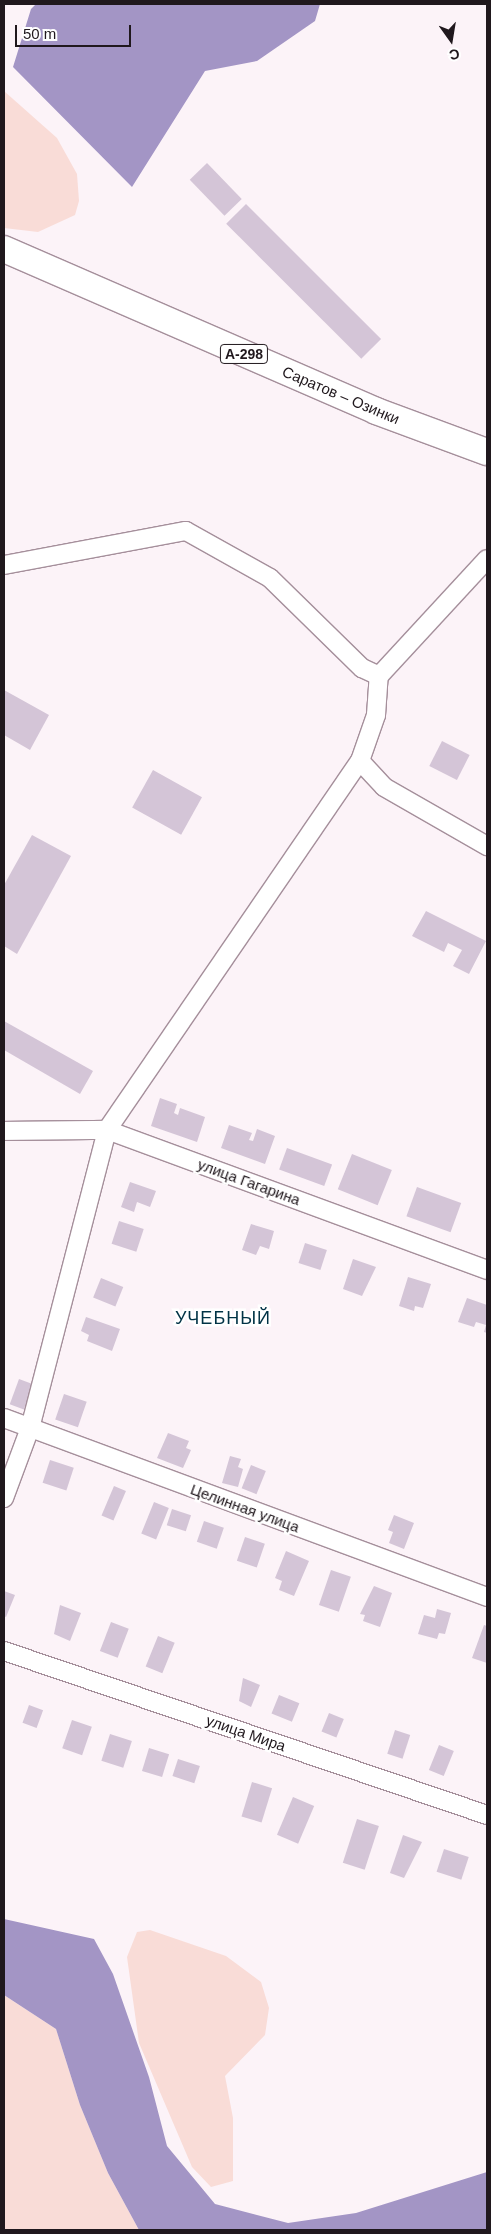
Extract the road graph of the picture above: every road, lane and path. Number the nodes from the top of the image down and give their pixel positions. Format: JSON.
{"nodes":[{"id":1,"x":4,"y":250,"type":"edge"},
{"id":2,"x":487,"y":452,"type":"edge"},
{"id":3,"x":487,"y":559,"type":"edge"},
{"id":4,"x":4,"y":565,"type":"edge"},
{"id":5,"x":379,"y":676,"type":"junction"},
{"id":6,"x":360,"y":761,"type":"junction"},
{"id":7,"x":487,"y":846,"type":"edge"},
{"id":8,"x":107,"y":1130,"type":"junction"},
{"id":9,"x":4,"y":1132,"type":"edge"},
{"id":10,"x":487,"y":1270,"type":"edge"},
{"id":11,"x":4,"y":1418,"type":"edge"},
{"id":12,"x":30,"y":1428,"type":"junction"},
{"id":13,"x":4,"y":1498,"type":"edge"},
{"id":14,"x":487,"y":1597,"type":"edge"},
{"id":15,"x":4,"y":1651,"type":"edge"},
{"id":16,"x":487,"y":1815,"type":"edge"}],
"edges":[{"from":1,"to":2,"type":"highway","name":"Саратов – Озинки","number":"А-298"},
{"from":3,"to":5,"type":"street"},
{"from":4,"to":5,"type":"street"},
{"from":5,"to":6,"type":"street"},
{"from":6,"to":7,"type":"street"},
{"from":6,"to":8,"type":"street"},
{"from":8,"to":9,"type":"street","name":"улица Гагарина"},
{"from":8,"to":10,"type":"street","name":"улица Гагарина"},
{"from":8,"to":12,"type":"street"},
{"from":11,"to":12,"type":"street","name":"Целинная улица"},
{"from":12,"to":13,"type":"street"},
{"from":12,"to":14,"type":"street","name":"Целинная улица"},
{"from":15,"to":16,"type":"street","name":"улица Мира"}]}
